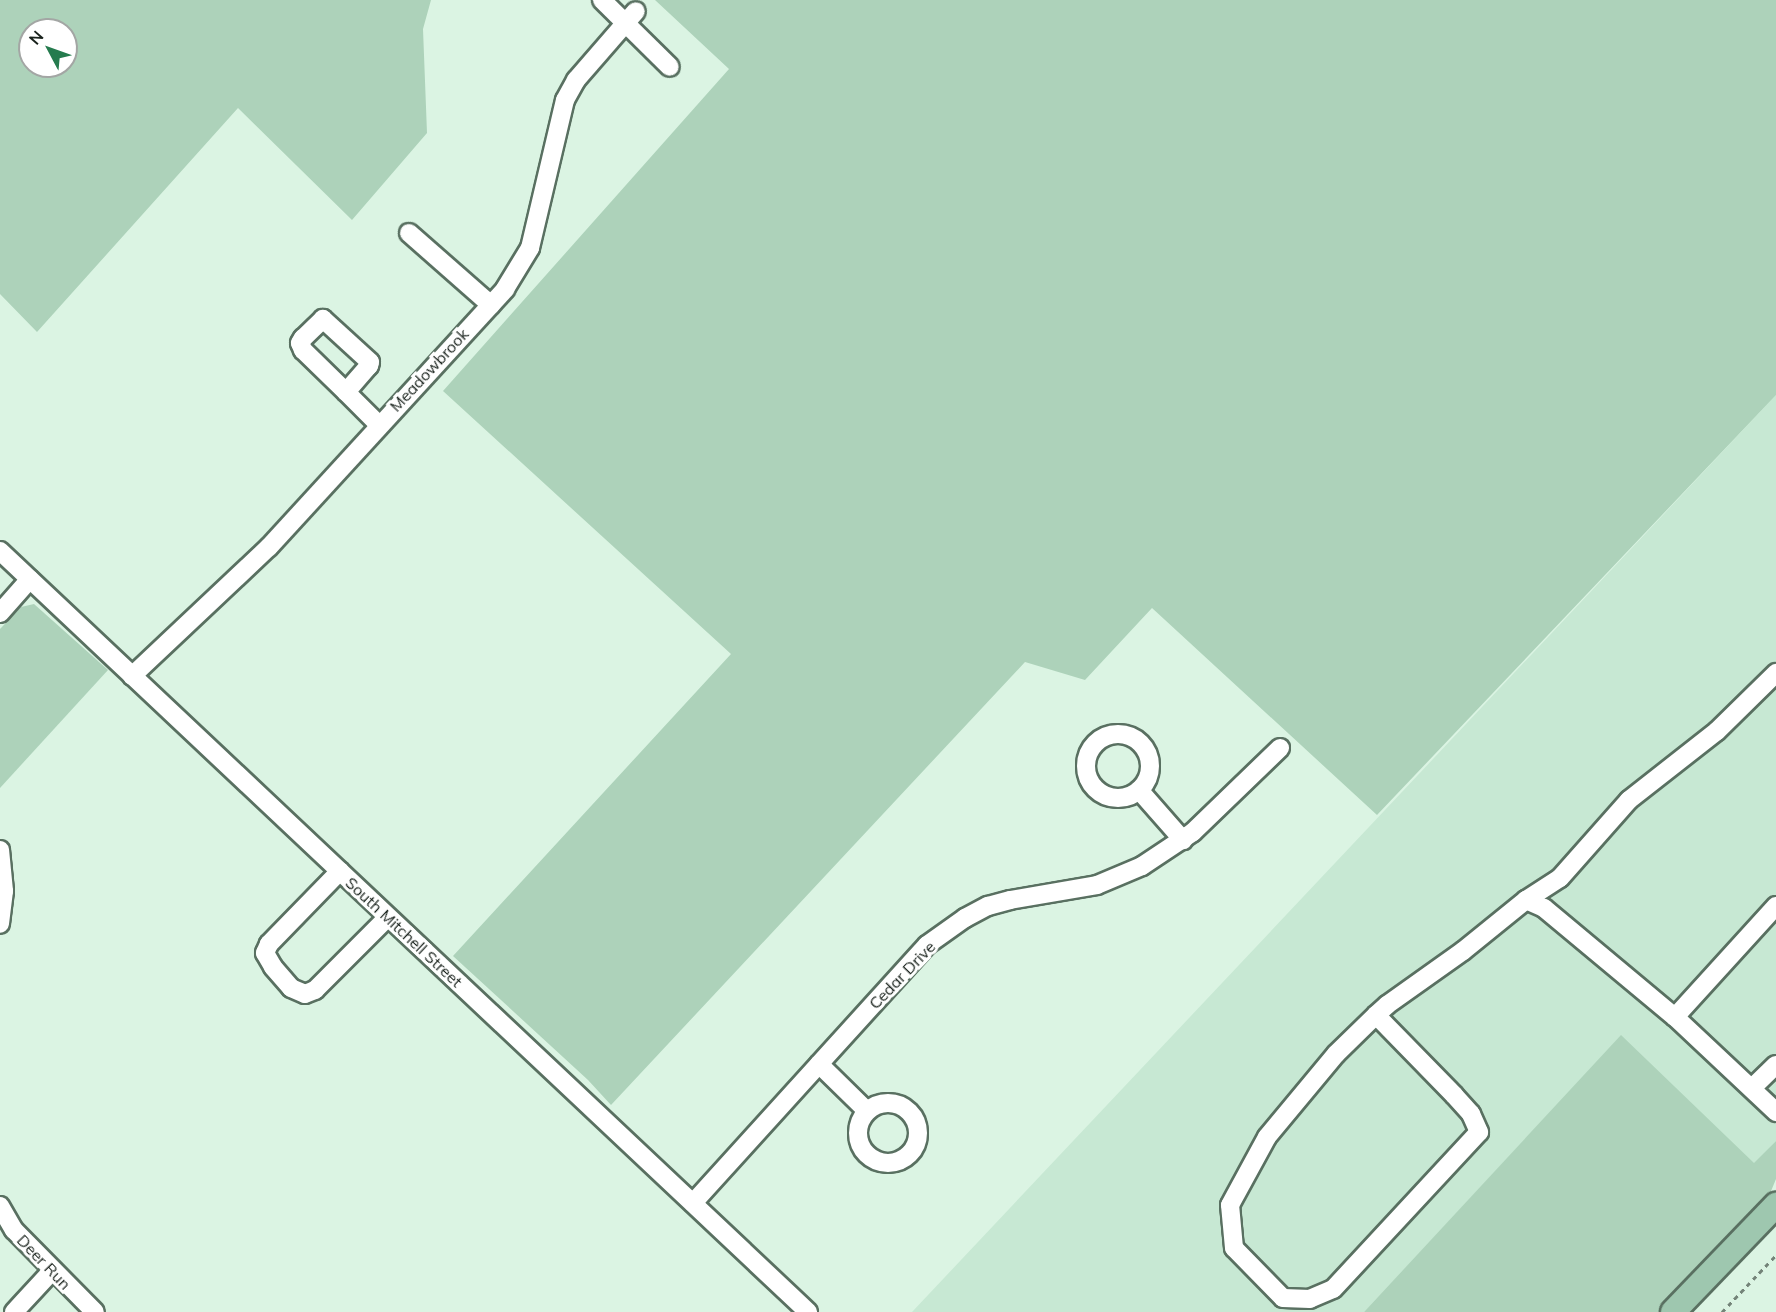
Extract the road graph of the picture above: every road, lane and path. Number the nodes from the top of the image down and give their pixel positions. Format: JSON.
{"nodes":[{"id":1,"x":602,"y":0,"type":"edge"},
{"id":2,"x":631,"y":16,"type":"junction"},
{"id":3,"x":670,"y":67,"type":"dead end"},
{"id":4,"x":409,"y":233,"type":"dead end"},
{"id":5,"x":491,"y":305,"type":"junction"},
{"id":6,"x":346,"y":392,"type":"dead end"},
{"id":7,"x":379,"y":424,"type":"junction"},
{"id":8,"x":0,"y":551,"type":"edge"},
{"id":9,"x":30,"y":579,"type":"junction"},
{"id":10,"x":0,"y":613,"type":"edge"},
{"id":11,"x":1776,"y":673,"type":"edge"},
{"id":12,"x":132,"y":676,"type":"junction"},
{"id":13,"x":1280,"y":748,"type":"dead end"},
{"id":14,"x":1139,"y":790,"type":"dead end"},
{"id":15,"x":1183,"y":840,"type":"junction"},
{"id":16,"x":0,"y":850,"type":"edge"},
{"id":17,"x":340,"y":871,"type":"junction"},
{"id":18,"x":1526,"y":900,"type":"junction"},
{"id":19,"x":1776,"y":906,"type":"edge"},
{"id":20,"x":388,"y":917,"type":"junction"},
{"id":21,"x":0,"y":924,"type":"edge"},
{"id":22,"x":1376,"y":1015,"type":"junction"},
{"id":23,"x":1676,"y":1017,"type":"junction"},
{"id":24,"x":819,"y":1064,"type":"junction"},
{"id":25,"x":1776,"y":1065,"type":"edge"},
{"id":26,"x":1752,"y":1088,"type":"junction"},
{"id":27,"x":867,"y":1111,"type":"dead end"},
{"id":28,"x":1776,"y":1112,"type":"edge"},
{"id":29,"x":693,"y":1203,"type":"junction"},
{"id":30,"x":1776,"y":1204,"type":"edge"},
{"id":31,"x":0,"y":1206,"type":"edge"},
{"id":32,"x":1776,"y":1255,"type":"edge"},
{"id":33,"x":52,"y":1271,"type":"junction"},
{"id":34,"x":14,"y":1312,"type":"edge"},
{"id":35,"x":95,"y":1312,"type":"edge"},
{"id":36,"x":808,"y":1312,"type":"edge"},
{"id":37,"x":1673,"y":1312,"type":"edge"},
{"id":38,"x":1722,"y":1312,"type":"edge"}],
"edges":[{"from":1,"to":2,"type":"street"},
{"from":2,"to":3,"type":"street"},
{"from":2,"to":5,"type":"street","name":"Meadowbrook"},
{"from":4,"to":5,"type":"street"},
{"from":5,"to":7,"type":"street","name":"Meadowbrook"},
{"from":6,"to":7,"type":"street"},
{"from":7,"to":12,"type":"street","name":"Meadowbrook"},
{"from":8,"to":9,"type":"street","name":"South Mitchell Street"},
{"from":9,"to":10,"type":"street"},
{"from":9,"to":12,"type":"street","name":"South Mitchell Street"},
{"from":11,"to":18,"type":"street"},
{"from":12,"to":17,"type":"street","name":"South Mitchell Street"},
{"from":13,"to":15,"type":"street","name":"Cedar Drive"},
{"from":14,"to":15,"type":"street"},
{"from":15,"to":24,"type":"street","name":"Cedar Drive"},
{"from":16,"to":21,"type":"street"},
{"from":17,"to":20,"type":"street","name":"South Mitchell Street"},
{"from":17,"to":20,"type":"street"},
{"from":18,"to":22,"type":"street"},
{"from":18,"to":23,"type":"street"},
{"from":19,"to":23,"type":"street"},
{"from":20,"to":29,"type":"street","name":"South Mitchell Street"},
{"from":22,"to":22,"type":"street"},
{"from":23,"to":26,"type":"street"},
{"from":24,"to":27,"type":"street"},
{"from":24,"to":29,"type":"street","name":"Cedar Drive"},
{"from":25,"to":26,"type":"street"},
{"from":26,"to":28,"type":"street"},
{"from":29,"to":36,"type":"street","name":"South Mitchell Street"},
{"from":30,"to":37,"type":"main road"},
{"from":31,"to":33,"type":"street","name":"Deer Run"},
{"from":32,"to":38,"type":"path"},
{"from":33,"to":34,"type":"street"},
{"from":33,"to":35,"type":"street","name":"Deer Run"}]}
